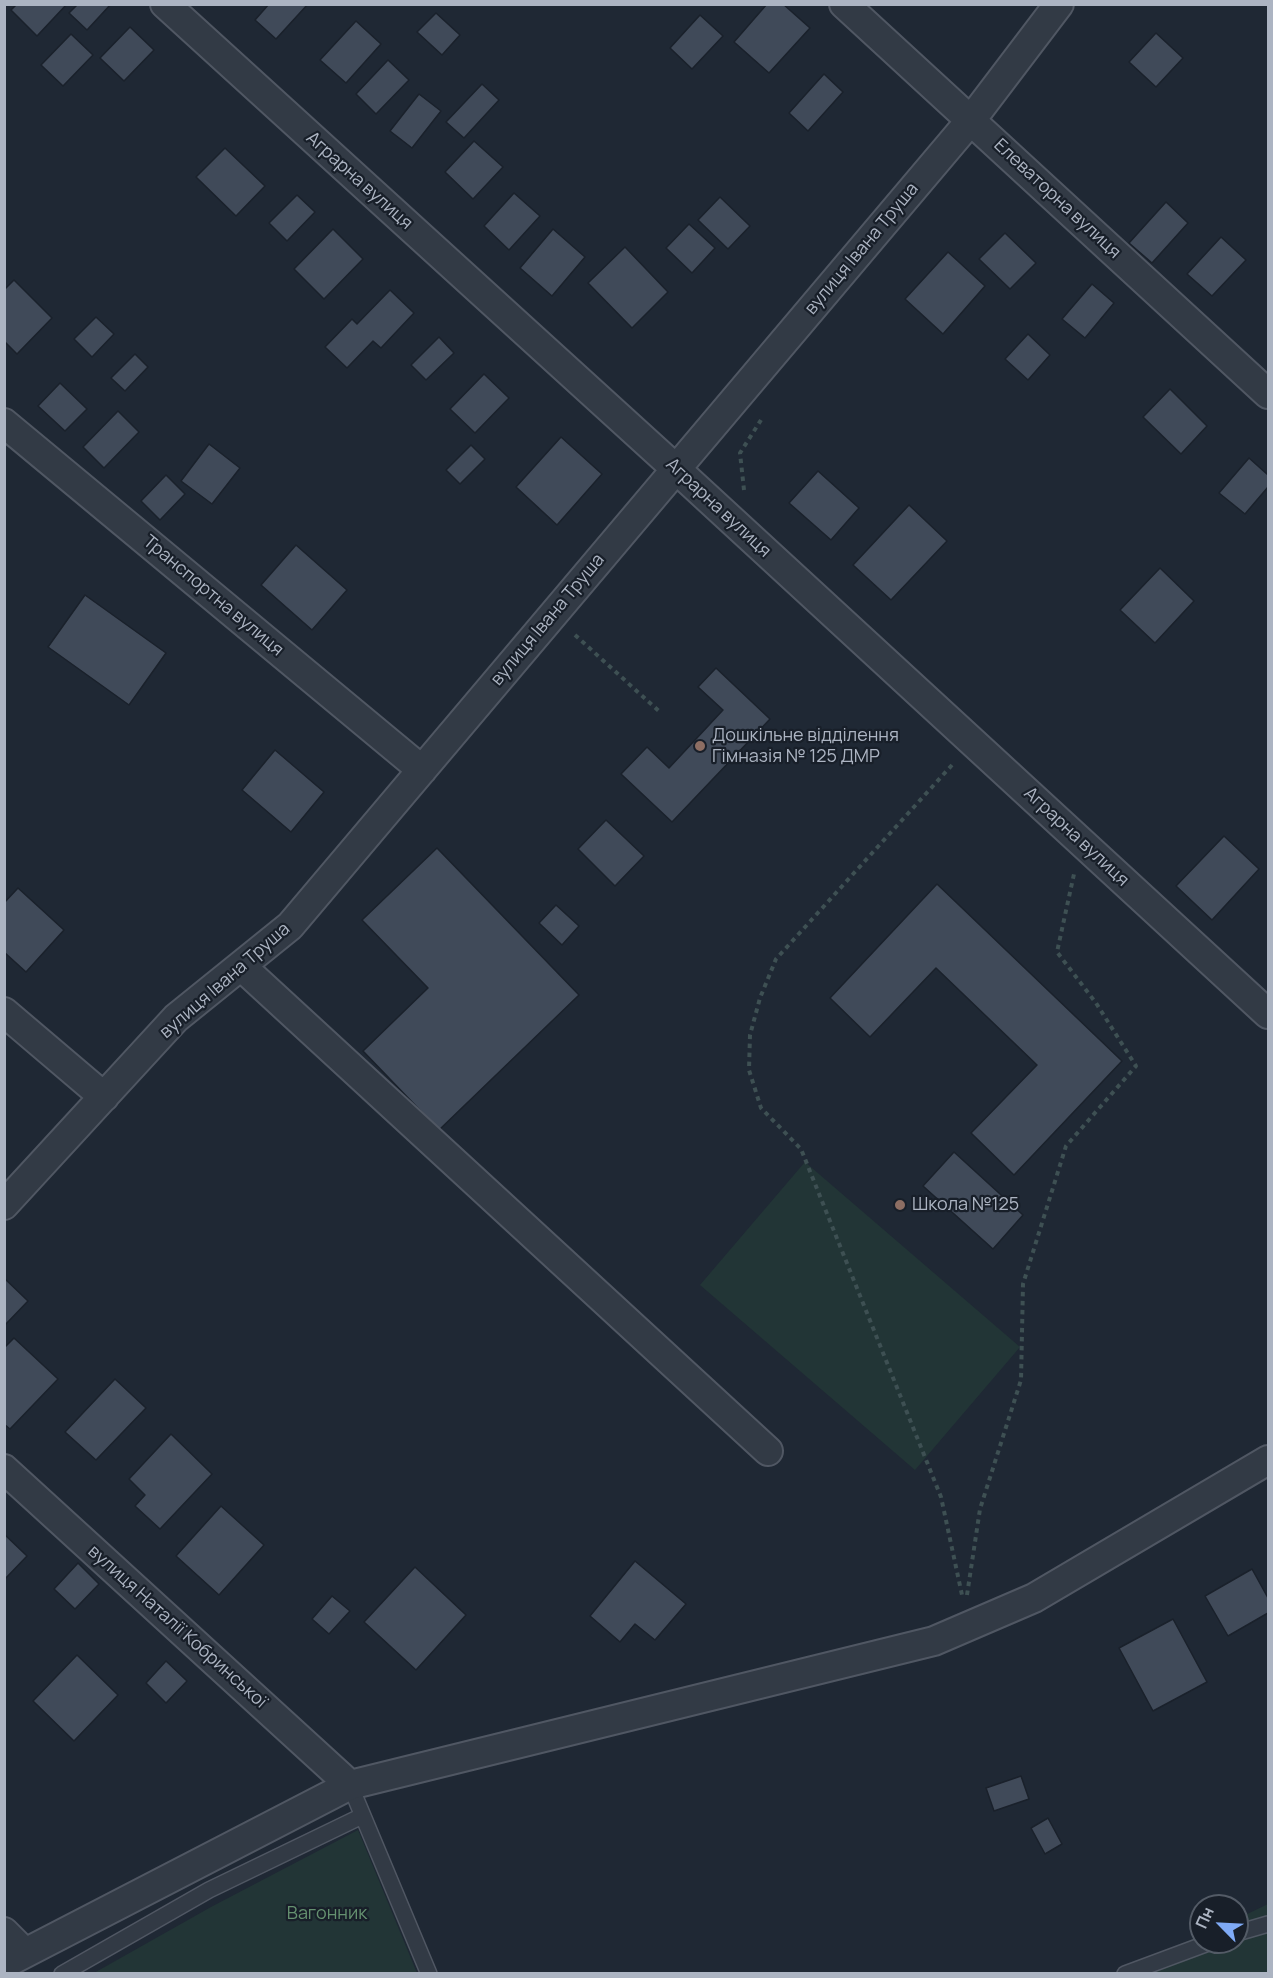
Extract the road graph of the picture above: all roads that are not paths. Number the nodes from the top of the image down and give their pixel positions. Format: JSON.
{"nodes":[{"id":1,"x":165,"y":4,"type":"edge"},
{"id":2,"x":844,"y":4,"type":"edge"},
{"id":3,"x":1059,"y":4,"type":"edge"},
{"id":4,"x":971,"y":120,"type":"junction"},
{"id":5,"x":1269,"y":394,"type":"edge"},
{"id":6,"x":4,"y":423,"type":"edge"},
{"id":7,"x":676,"y":469,"type":"junction"},
{"id":8,"x":422,"y":770,"type":"junction"},
{"id":9,"x":241,"y":966,"type":"junction"},
{"id":10,"x":4,"y":1012,"type":"edge"},
{"id":11,"x":1269,"y":1014,"type":"edge"},
{"id":12,"x":104,"y":1097,"type":"junction"},
{"id":13,"x":4,"y":1205,"type":"edge"},
{"id":14,"x":768,"y":1451,"type":"dead end"},
{"id":15,"x":1269,"y":1460,"type":"edge"},
{"id":16,"x":4,"y":1469,"type":"edge"},
{"id":17,"x":350,"y":1785,"type":"junction"},
{"id":18,"x":362,"y":1816,"type":"junction"},
{"id":19,"x":1269,"y":1924,"type":"edge"},
{"id":20,"x":1249,"y":1930,"type":"edge"},
{"id":21,"x":4,"y":1932,"type":"edge"},
{"id":22,"x":1189,"y":1950,"type":"edge"},
{"id":23,"x":15,"y":1958,"type":"edge"},
{"id":24,"x":62,"y":1974,"type":"edge"},
{"id":25,"x":429,"y":1974,"type":"edge"},
{"id":26,"x":1125,"y":1974,"type":"edge"}],
"edges":[{"from":1,"to":7,"type":"street","name":"Аграрна вулиця"},
{"from":2,"to":4,"type":"street","name":"Елеваторна вулиця"},
{"from":3,"to":4,"type":"street","name":"вулиця Івана Труша"},
{"from":4,"to":5,"type":"street","name":"Елеваторна вулиця"},
{"from":4,"to":7,"type":"street","name":"вулиця Івана Труша"},
{"from":6,"to":8,"type":"street","name":"Транспортна вулиця"},
{"from":7,"to":8,"type":"street","name":"вулиця Івана Труша"},
{"from":7,"to":11,"type":"street","name":"Аграрна вулиця"},
{"from":8,"to":9,"type":"street","name":"вулиця Івана Труша"},
{"from":9,"to":12,"type":"street","name":"вулиця Івана Труша"},
{"from":9,"to":14,"type":"street"},
{"from":10,"to":12,"type":"street"},
{"from":12,"to":13,"type":"street","name":"вулиця Івана Труша"},
{"from":15,"to":17,"type":"street"},
{"from":16,"to":17,"type":"street","name":"вулиця Наталії Кобринської"},
{"from":17,"to":18,"type":"lane"},
{"from":17,"to":23,"type":"street"},
{"from":18,"to":24,"type":"lane"},
{"from":18,"to":25,"type":"lane"},
{"from":19,"to":20,"type":"lane"},
{"from":21,"to":23,"type":"street"},
{"from":22,"to":26,"type":"lane"}]}
